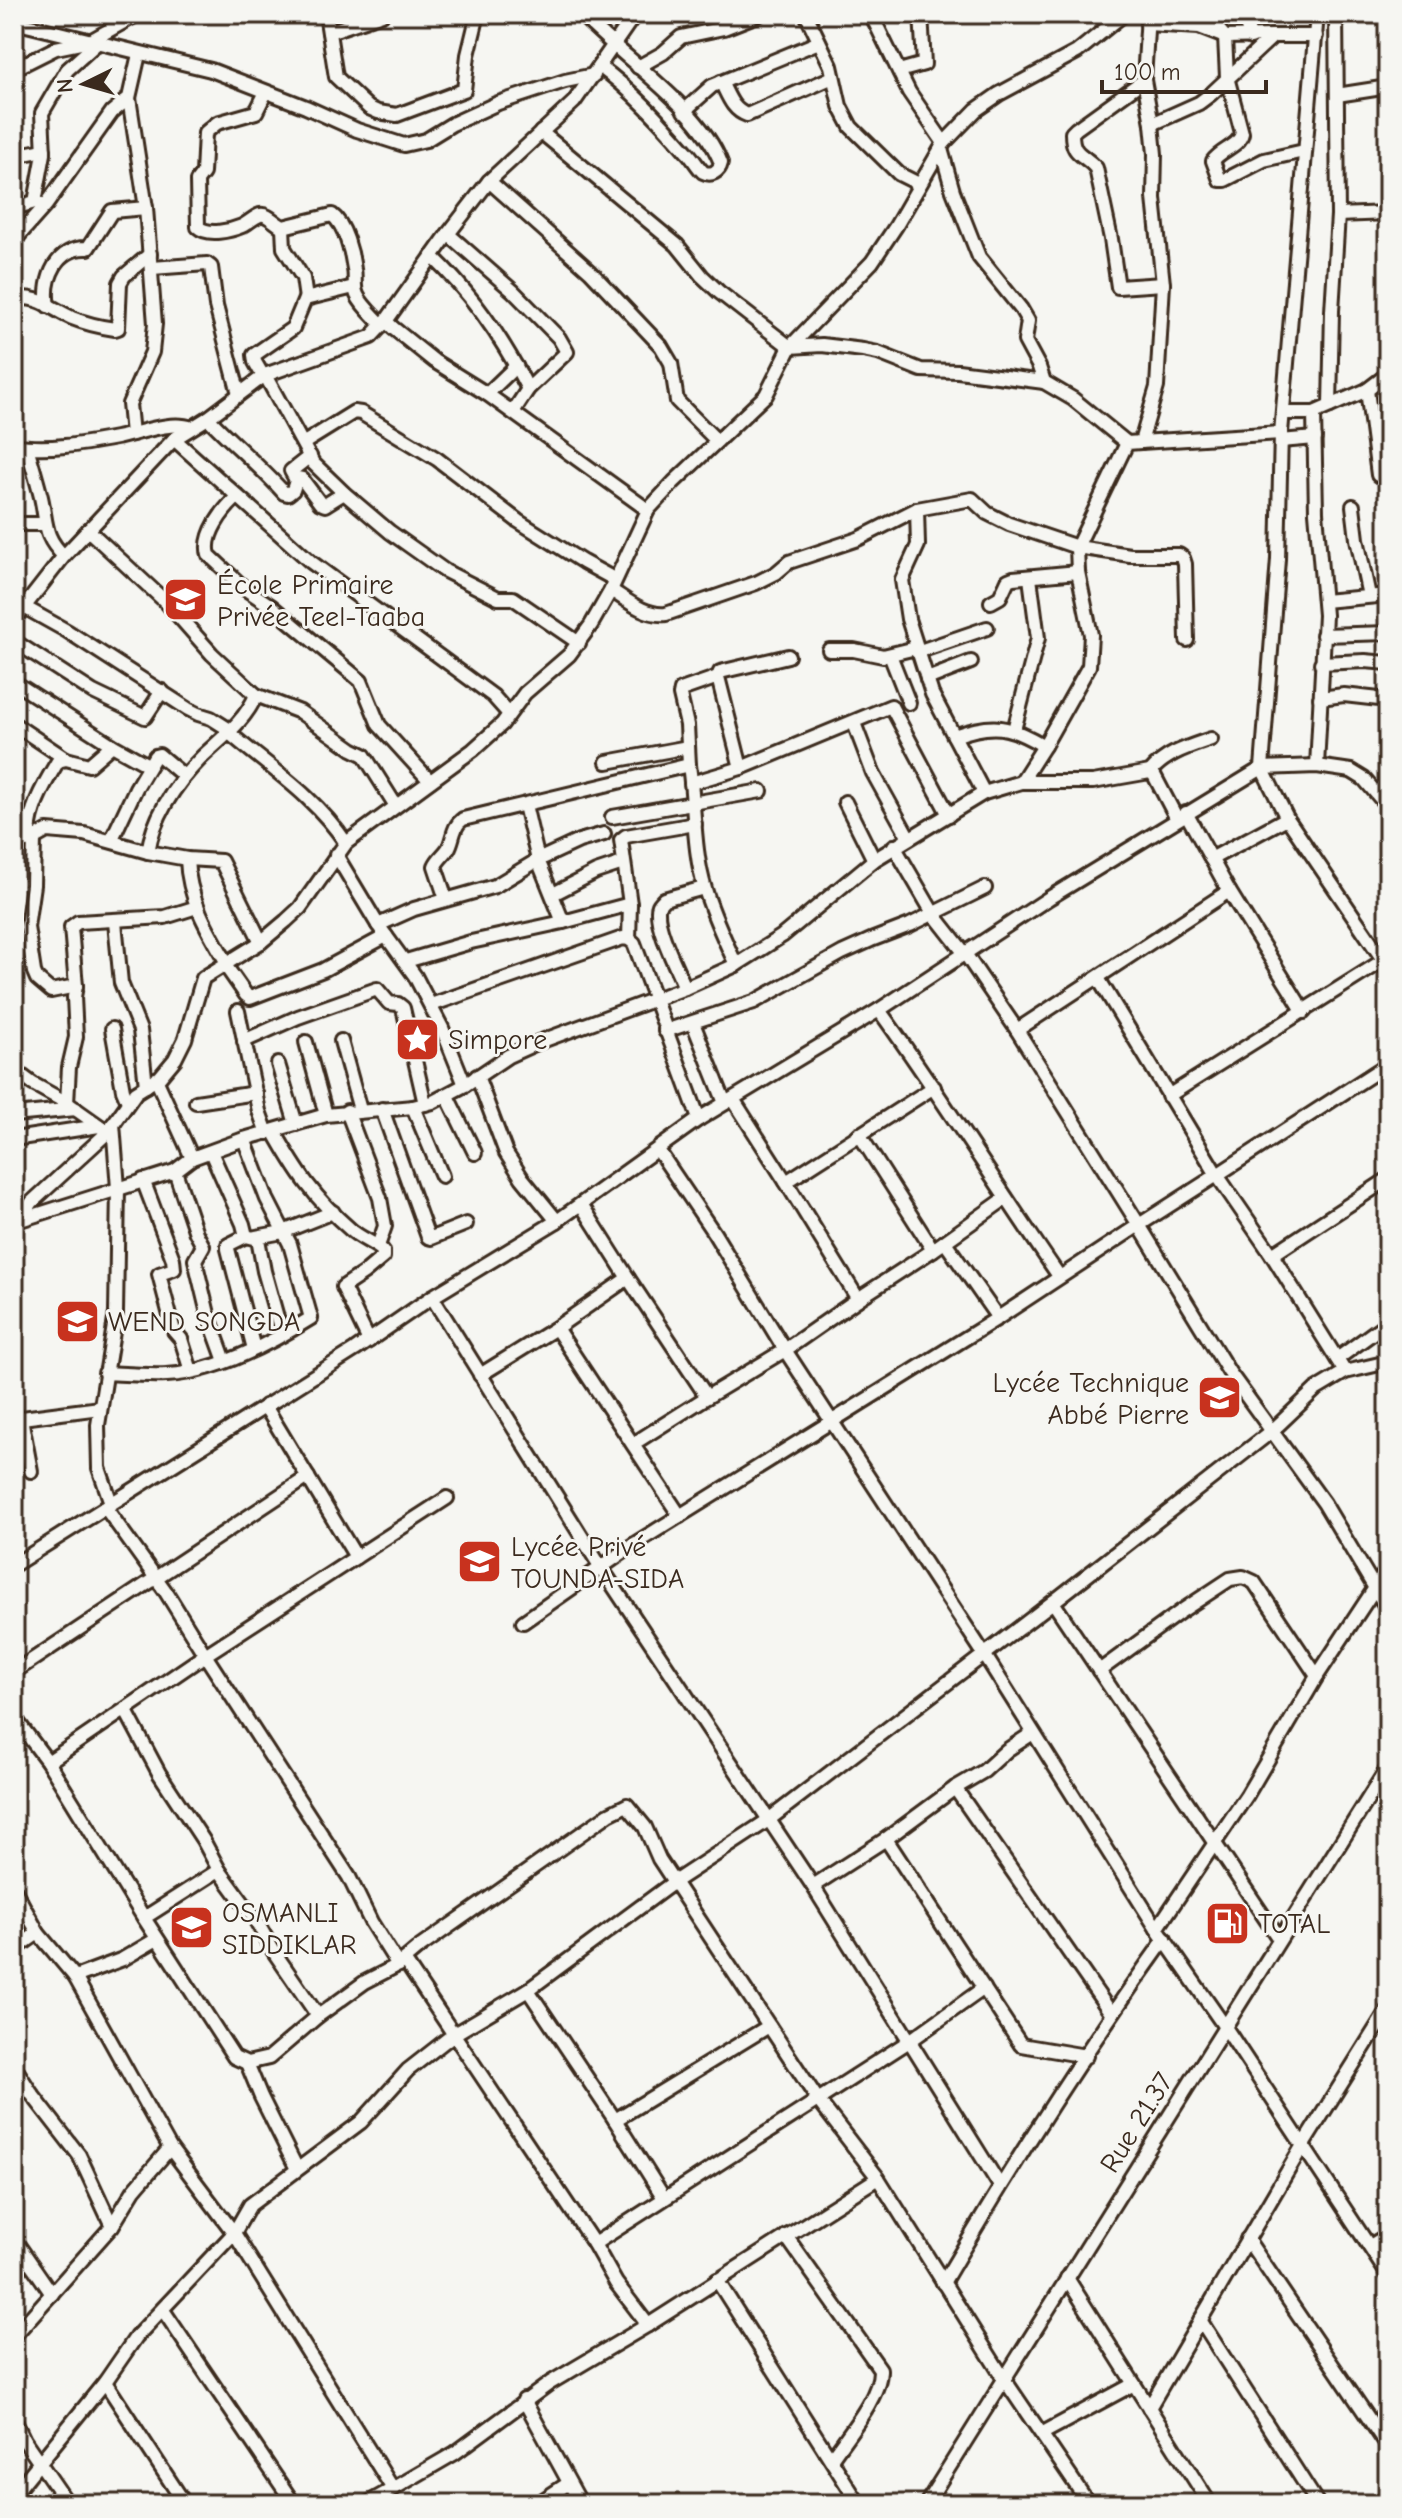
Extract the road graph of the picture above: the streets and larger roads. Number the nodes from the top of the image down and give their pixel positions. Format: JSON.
{"nodes":[{"id":1,"x":138,"y":14,"type":"edge"},
{"id":2,"x":326,"y":14,"type":"edge"},
{"id":3,"x":382,"y":14,"type":"edge"},
{"id":4,"x":478,"y":14,"type":"edge"},
{"id":5,"x":581,"y":14,"type":"edge"},
{"id":6,"x":635,"y":14,"type":"edge"},
{"id":7,"x":760,"y":14,"type":"edge"},
{"id":8,"x":806,"y":14,"type":"edge"},
{"id":9,"x":871,"y":14,"type":"edge"},
{"id":10,"x":921,"y":14,"type":"edge"},
{"id":11,"x":1124,"y":14,"type":"edge"},
{"id":12,"x":1205,"y":14,"type":"edge"},
{"id":13,"x":1242,"y":14,"type":"edge"},
{"id":14,"x":1317,"y":14,"type":"edge"},
{"id":15,"x":1338,"y":15,"type":"edge"},
{"id":16,"x":121,"y":18,"type":"edge"},
{"id":17,"x":1148,"y":19,"type":"edge"},
{"id":18,"x":14,"y":22,"type":"edge"},
{"id":19,"x":329,"y":32,"type":"junction"},
{"id":20,"x":1273,"y":36,"type":"junction"},
{"id":21,"x":1316,"y":36,"type":"junction"},
{"id":22,"x":1225,"y":37,"type":"junction"},
{"id":23,"x":1251,"y":38,"type":"junction"},
{"id":24,"x":93,"y":42,"type":"junction"},
{"id":25,"x":819,"y":42,"type":"junction"},
{"id":26,"x":615,"y":45,"type":"junction"},
{"id":27,"x":139,"y":54,"type":"junction"},
{"id":28,"x":638,"y":67,"type":"junction"},
{"id":29,"x":14,"y":69,"type":"edge"},
{"id":30,"x":597,"y":70,"type":"junction"},
{"id":31,"x":899,"y":71,"type":"junction"},
{"id":32,"x":833,"y":77,"type":"junction"},
{"id":33,"x":1227,"y":77,"type":"junction"},
{"id":34,"x":1144,"y":80,"type":"junction"},
{"id":35,"x":721,"y":82,"type":"junction"},
{"id":36,"x":1388,"y":87,"type":"edge"},
{"id":37,"x":266,"y":92,"type":"junction"},
{"id":38,"x":1337,"y":95,"type":"junction"},
{"id":39,"x":129,"y":98,"type":"junction"},
{"id":40,"x":684,"y":111,"type":"junction"},
{"id":41,"x":1152,"y":124,"type":"junction"},
{"id":42,"x":541,"y":132,"type":"junction"},
{"id":43,"x":942,"y":146,"type":"junction"},
{"id":44,"x":44,"y":150,"type":"junction"},
{"id":45,"x":1304,"y":151,"type":"junction"},
{"id":46,"x":14,"y":156,"type":"edge"},
{"id":47,"x":489,"y":181,"type":"junction"},
{"id":48,"x":919,"y":184,"type":"junction"},
{"id":49,"x":40,"y":204,"type":"junction"},
{"id":50,"x":14,"y":208,"type":"edge"},
{"id":51,"x":146,"y":208,"type":"junction"},
{"id":52,"x":1388,"y":213,"type":"edge"},
{"id":53,"x":1338,"y":215,"type":"junction"},
{"id":54,"x":283,"y":227,"type":"junction"},
{"id":55,"x":448,"y":234,"type":"junction"},
{"id":56,"x":14,"y":241,"type":"edge"},
{"id":57,"x":150,"y":254,"type":"junction"},
{"id":58,"x":432,"y":256,"type":"junction"},
{"id":59,"x":152,"y":268,"type":"junction"},
{"id":60,"x":1163,"y":284,"type":"junction"},
{"id":61,"x":354,"y":287,"type":"junction"},
{"id":62,"x":14,"y":299,"type":"edge"},
{"id":63,"x":306,"y":299,"type":"junction"},
{"id":64,"x":48,"y":306,"type":"junction"},
{"id":65,"x":384,"y":323,"type":"junction"},
{"id":66,"x":790,"y":347,"type":"junction"},
{"id":67,"x":516,"y":366,"type":"junction"},
{"id":68,"x":1388,"y":374,"type":"edge"},
{"id":69,"x":264,"y":376,"type":"junction"},
{"id":70,"x":1044,"y":382,"type":"junction"},
{"id":71,"x":528,"y":389,"type":"junction"},
{"id":72,"x":1367,"y":390,"type":"junction"},
{"id":73,"x":239,"y":394,"type":"junction"},
{"id":74,"x":487,"y":394,"type":"junction"},
{"id":75,"x":1330,"y":406,"type":"junction"},
{"id":76,"x":513,"y":412,"type":"junction"},
{"id":77,"x":1283,"y":413,"type":"junction"},
{"id":78,"x":1314,"y":413,"type":"junction"},
{"id":79,"x":208,"y":418,"type":"junction"},
{"id":80,"x":191,"y":428,"type":"junction"},
{"id":81,"x":132,"y":434,"type":"junction"},
{"id":82,"x":1281,"y":437,"type":"junction"},
{"id":83,"x":1315,"y":438,"type":"junction"},
{"id":84,"x":174,"y":439,"type":"junction"},
{"id":85,"x":717,"y":441,"type":"junction"},
{"id":86,"x":1141,"y":442,"type":"junction"},
{"id":87,"x":1127,"y":443,"type":"junction"},
{"id":88,"x":20,"y":446,"type":"edge"},
{"id":89,"x":307,"y":450,"type":"junction"},
{"id":90,"x":1378,"y":475,"type":"dead end"},
{"id":91,"x":296,"y":480,"type":"junction"},
{"id":92,"x":344,"y":493,"type":"junction"},
{"id":93,"x":237,"y":497,"type":"junction"},
{"id":94,"x":1353,"y":506,"type":"dead end"},
{"id":95,"x":917,"y":509,"type":"junction"},
{"id":96,"x":648,"y":510,"type":"junction"},
{"id":97,"x":14,"y":524,"type":"edge"},
{"id":98,"x":45,"y":524,"type":"junction"},
{"id":99,"x":88,"y":530,"type":"junction"},
{"id":100,"x":1077,"y":547,"type":"junction"},
{"id":101,"x":64,"y":556,"type":"junction"},
{"id":102,"x":1078,"y":572,"type":"junction"},
{"id":103,"x":1030,"y":578,"type":"junction"},
{"id":104,"x":612,"y":584,"type":"junction"},
{"id":105,"x":1388,"y":595,"type":"edge"},
{"id":106,"x":1369,"y":596,"type":"junction"},
{"id":107,"x":1324,"y":601,"type":"junction"},
{"id":108,"x":991,"y":602,"type":"dead end"},
{"id":109,"x":21,"y":604,"type":"edge"},
{"id":110,"x":14,"y":620,"type":"edge"},
{"id":111,"x":987,"y":628,"type":"dead end"},
{"id":112,"x":1388,"y":633,"type":"edge"},
{"id":113,"x":1323,"y":635,"type":"junction"},
{"id":114,"x":1187,"y":640,"type":"dead end"},
{"id":115,"x":14,"y":641,"type":"edge"},
{"id":116,"x":579,"y":643,"type":"junction"},
{"id":117,"x":829,"y":650,"type":"dead end"},
{"id":118,"x":917,"y":650,"type":"junction"},
{"id":119,"x":890,"y":655,"type":"junction"},
{"id":120,"x":788,"y":656,"type":"dead end"},
{"id":121,"x":971,"y":662,"type":"dead end"},
{"id":122,"x":1321,"y":663,"type":"junction"},
{"id":123,"x":1388,"y":663,"type":"edge"},
{"id":124,"x":718,"y":677,"type":"junction"},
{"id":125,"x":927,"y":679,"type":"junction"},
{"id":126,"x":14,"y":682,"type":"edge"},
{"id":127,"x":162,"y":691,"type":"junction"},
{"id":128,"x":256,"y":695,"type":"junction"},
{"id":129,"x":1320,"y":698,"type":"junction"},
{"id":130,"x":1388,"y":700,"type":"edge"},
{"id":131,"x":909,"y":703,"type":"dead end"},
{"id":132,"x":509,"y":714,"type":"junction"},
{"id":133,"x":854,"y":723,"type":"junction"},
{"id":134,"x":14,"y":724,"type":"edge"},
{"id":135,"x":1014,"y":730,"type":"junction"},
{"id":136,"x":229,"y":731,"type":"junction"},
{"id":137,"x":954,"y":736,"type":"junction"},
{"id":138,"x":1211,"y":739,"type":"dead end"},
{"id":139,"x":112,"y":745,"type":"junction"},
{"id":140,"x":1044,"y":746,"type":"junction"},
{"id":141,"x":688,"y":747,"type":"junction"},
{"id":142,"x":66,"y":759,"type":"junction"},
{"id":143,"x":607,"y":762,"type":"dead end"},
{"id":144,"x":148,"y":765,"type":"junction"},
{"id":145,"x":689,"y":765,"type":"junction"},
{"id":146,"x":1317,"y":766,"type":"junction"},
{"id":147,"x":741,"y":768,"type":"junction"},
{"id":148,"x":1262,"y":768,"type":"junction"},
{"id":149,"x":1150,"y":772,"type":"junction"},
{"id":150,"x":184,"y":776,"type":"junction"},
{"id":151,"x":430,"y":781,"type":"junction"},
{"id":152,"x":1021,"y":782,"type":"junction"},
{"id":153,"x":691,"y":783,"type":"junction"},
{"id":154,"x":761,"y":791,"type":"dead end"},
{"id":155,"x":984,"y":793,"type":"junction"},
{"id":156,"x":845,"y":802,"type":"dead end"},
{"id":157,"x":693,"y":803,"type":"junction"},
{"id":158,"x":525,"y":805,"type":"junction"},
{"id":159,"x":396,"y":806,"type":"junction"},
{"id":160,"x":1388,"y":807,"type":"edge"},
{"id":161,"x":949,"y":815,"type":"junction"},
{"id":162,"x":1182,"y":816,"type":"junction"},
{"id":163,"x":612,"y":817,"type":"dead end"},
{"id":164,"x":1287,"y":818,"type":"junction"},
{"id":165,"x":695,"y":824,"type":"junction"},
{"id":166,"x":604,"y":834,"type":"dead end"},
{"id":167,"x":909,"y":838,"type":"junction"},
{"id":168,"x":33,"y":839,"type":"junction"},
{"id":169,"x":111,"y":841,"type":"junction"},
{"id":170,"x":14,"y":843,"type":"edge"},
{"id":171,"x":346,"y":843,"type":"junction"},
{"id":172,"x":894,"y":846,"type":"junction"},
{"id":173,"x":148,"y":852,"type":"junction"},
{"id":174,"x":336,"y":855,"type":"junction"},
{"id":175,"x":187,"y":859,"type":"junction"},
{"id":176,"x":1211,"y":859,"type":"junction"},
{"id":177,"x":538,"y":860,"type":"junction"},
{"id":178,"x":874,"y":860,"type":"junction"},
{"id":179,"x":623,"y":863,"type":"junction"},
{"id":180,"x":704,"y":888,"type":"junction"},
{"id":181,"x":985,"y":888,"type":"dead end"},
{"id":182,"x":1229,"y":891,"type":"junction"},
{"id":183,"x":553,"y":894,"type":"junction"},
{"id":184,"x":446,"y":899,"type":"junction"},
{"id":185,"x":630,"y":904,"type":"junction"},
{"id":186,"x":197,"y":907,"type":"junction"},
{"id":187,"x":933,"y":913,"type":"junction"},
{"id":188,"x":115,"y":922,"type":"junction"},
{"id":189,"x":563,"y":922,"type":"junction"},
{"id":190,"x":21,"y":926,"type":"edge"},
{"id":191,"x":382,"y":930,"type":"junction"},
{"id":192,"x":629,"y":939,"type":"junction"},
{"id":193,"x":261,"y":942,"type":"junction"},
{"id":194,"x":966,"y":955,"type":"junction"},
{"id":195,"x":406,"y":961,"type":"junction"},
{"id":196,"x":1386,"y":963,"type":"edge"},
{"id":197,"x":226,"y":964,"type":"junction"},
{"id":198,"x":736,"y":965,"type":"junction"},
{"id":199,"x":1098,"y":978,"type":"junction"},
{"id":200,"x":76,"y":986,"type":"junction"},
{"id":201,"x":685,"y":988,"type":"junction"},
{"id":202,"x":653,"y":999,"type":"junction"},
{"id":203,"x":431,"y":1005,"type":"junction"},
{"id":204,"x":879,"y":1010,"type":"junction"},
{"id":205,"x":238,"y":1011,"type":"dead end"},
{"id":206,"x":1304,"y":1012,"type":"junction"},
{"id":207,"x":693,"y":1023,"type":"junction"},
{"id":208,"x":112,"y":1029,"type":"dead end"},
{"id":209,"x":1017,"y":1030,"type":"junction"},
{"id":210,"x":665,"y":1031,"type":"junction"},
{"id":211,"x":244,"y":1041,"type":"junction"},
{"id":212,"x":341,"y":1041,"type":"dead end"},
{"id":213,"x":306,"y":1042,"type":"dead end"},
{"id":214,"x":278,"y":1064,"type":"dead end"},
{"id":215,"x":1388,"y":1064,"type":"edge"},
{"id":216,"x":14,"y":1070,"type":"edge"},
{"id":217,"x":477,"y":1076,"type":"junction"},
{"id":218,"x":151,"y":1082,"type":"junction"},
{"id":219,"x":33,"y":1084,"type":"junction"},
{"id":220,"x":465,"y":1085,"type":"junction"},
{"id":221,"x":14,"y":1086,"type":"edge"},
{"id":222,"x":934,"y":1087,"type":"junction"},
{"id":223,"x":256,"y":1093,"type":"junction"},
{"id":224,"x":447,"y":1096,"type":"junction"},
{"id":225,"x":1168,"y":1096,"type":"junction"},
{"id":226,"x":729,"y":1101,"type":"junction"},
{"id":227,"x":128,"y":1102,"type":"junction"},
{"id":228,"x":196,"y":1102,"type":"dead end"},
{"id":229,"x":71,"y":1106,"type":"junction"},
{"id":230,"x":419,"y":1106,"type":"junction"},
{"id":231,"x":382,"y":1109,"type":"junction"},
{"id":232,"x":354,"y":1111,"type":"junction"},
{"id":233,"x":14,"y":1115,"type":"edge"},
{"id":234,"x":326,"y":1115,"type":"junction"},
{"id":235,"x":699,"y":1119,"type":"junction"},
{"id":236,"x":296,"y":1124,"type":"junction"},
{"id":237,"x":107,"y":1128,"type":"junction"},
{"id":238,"x":270,"y":1132,"type":"junction"},
{"id":239,"x":859,"y":1134,"type":"junction"},
{"id":240,"x":14,"y":1139,"type":"edge"},
{"id":241,"x":244,"y":1139,"type":"junction"},
{"id":242,"x":658,"y":1150,"type":"junction"},
{"id":243,"x":211,"y":1152,"type":"junction"},
{"id":244,"x":475,"y":1153,"type":"dead end"},
{"id":245,"x":192,"y":1158,"type":"junction"},
{"id":246,"x":175,"y":1171,"type":"junction"},
{"id":247,"x":1217,"y":1175,"type":"junction"},
{"id":248,"x":442,"y":1176,"type":"dead end"},
{"id":249,"x":1388,"y":1179,"type":"edge"},
{"id":250,"x":143,"y":1180,"type":"junction"},
{"id":251,"x":786,"y":1182,"type":"junction"},
{"id":252,"x":118,"y":1188,"type":"junction"},
{"id":253,"x":1006,"y":1198,"type":"junction"},
{"id":254,"x":581,"y":1204,"type":"junction"},
{"id":255,"x":333,"y":1212,"type":"junction"},
{"id":256,"x":17,"y":1220,"type":"edge"},
{"id":257,"x":557,"y":1221,"type":"junction"},
{"id":258,"x":466,"y":1224,"type":"dead end"},
{"id":259,"x":1139,"y":1225,"type":"junction"},
{"id":260,"x":283,"y":1232,"type":"junction"},
{"id":261,"x":251,"y":1237,"type":"junction"},
{"id":262,"x":945,"y":1242,"type":"junction"},
{"id":263,"x":378,"y":1246,"type":"junction"},
{"id":264,"x":933,"y":1250,"type":"junction"},
{"id":265,"x":1272,"y":1255,"type":"junction"},
{"id":266,"x":1059,"y":1276,"type":"junction"},
{"id":267,"x":628,"y":1278,"type":"junction"},
{"id":268,"x":432,"y":1297,"type":"junction"},
{"id":269,"x":858,"y":1299,"type":"junction"},
{"id":270,"x":998,"y":1318,"type":"junction"},
{"id":271,"x":1388,"y":1322,"type":"edge"},
{"id":272,"x":556,"y":1328,"type":"junction"},
{"id":273,"x":282,"y":1335,"type":"junction"},
{"id":274,"x":369,"y":1341,"type":"junction"},
{"id":275,"x":254,"y":1349,"type":"junction"},
{"id":276,"x":785,"y":1350,"type":"junction"},
{"id":277,"x":1337,"y":1359,"type":"junction"},
{"id":278,"x":225,"y":1361,"type":"junction"},
{"id":279,"x":1388,"y":1362,"type":"edge"},
{"id":280,"x":191,"y":1371,"type":"junction"},
{"id":281,"x":1345,"y":1372,"type":"junction"},
{"id":282,"x":105,"y":1373,"type":"junction"},
{"id":283,"x":480,"y":1375,"type":"junction"},
{"id":284,"x":707,"y":1397,"type":"junction"},
{"id":285,"x":265,"y":1406,"type":"junction"},
{"id":286,"x":100,"y":1408,"type":"junction"},
{"id":287,"x":18,"y":1419,"type":"edge"},
{"id":288,"x":834,"y":1421,"type":"junction"},
{"id":289,"x":1272,"y":1431,"type":"junction"},
{"id":290,"x":633,"y":1444,"type":"junction"},
{"id":291,"x":31,"y":1471,"type":"dead end"},
{"id":292,"x":308,"y":1477,"type":"junction"},
{"id":293,"x":447,"y":1498,"type":"dead end"},
{"id":294,"x":108,"y":1505,"type":"junction"},
{"id":295,"x":680,"y":1516,"type":"junction"},
{"id":296,"x":356,"y":1557,"type":"junction"},
{"id":297,"x":14,"y":1565,"type":"edge"},
{"id":298,"x":600,"y":1566,"type":"junction"},
{"id":299,"x":1388,"y":1568,"type":"edge"},
{"id":300,"x":155,"y":1579,"type":"junction"},
{"id":301,"x":1374,"y":1590,"type":"junction"},
{"id":302,"x":1053,"y":1602,"type":"junction"},
{"id":303,"x":1388,"y":1610,"type":"edge"},
{"id":304,"x":523,"y":1622,"type":"dead end"},
{"id":305,"x":984,"y":1654,"type":"junction"},
{"id":306,"x":205,"y":1655,"type":"junction"},
{"id":307,"x":1099,"y":1671,"type":"junction"},
{"id":308,"x":14,"y":1672,"type":"edge"},
{"id":309,"x":1317,"y":1676,"type":"junction"},
{"id":310,"x":126,"y":1711,"type":"junction"},
{"id":311,"x":14,"y":1717,"type":"edge"},
{"id":312,"x":1033,"y":1733,"type":"junction"},
{"id":313,"x":48,"y":1762,"type":"junction"},
{"id":314,"x":1388,"y":1767,"type":"edge"},
{"id":315,"x":1377,"y":1785,"type":"junction"},
{"id":316,"x":955,"y":1788,"type":"junction"},
{"id":317,"x":1388,"y":1798,"type":"edge"},
{"id":318,"x":767,"y":1821,"type":"junction"},
{"id":319,"x":886,"y":1839,"type":"junction"},
{"id":320,"x":1215,"y":1843,"type":"junction"},
{"id":321,"x":219,"y":1870,"type":"junction"},
{"id":322,"x":674,"y":1882,"type":"junction"},
{"id":323,"x":813,"y":1886,"type":"junction"},
{"id":324,"x":14,"y":1889,"type":"edge"},
{"id":325,"x":144,"y":1918,"type":"junction"},
{"id":326,"x":38,"y":1933,"type":"junction"},
{"id":327,"x":1161,"y":1934,"type":"junction"},
{"id":328,"x":157,"y":1939,"type":"junction"},
{"id":329,"x":1279,"y":1939,"type":"junction"},
{"id":330,"x":17,"y":1944,"type":"edge"},
{"id":331,"x":401,"y":1963,"type":"junction"},
{"id":332,"x":75,"y":1977,"type":"junction"},
{"id":333,"x":984,"y":1988,"type":"junction"},
{"id":334,"x":528,"y":1990,"type":"junction"},
{"id":335,"x":1388,"y":2009,"type":"edge"},
{"id":336,"x":1111,"y":2013,"type":"junction"},
{"id":337,"x":318,"y":2016,"type":"junction"},
{"id":338,"x":769,"y":2026,"type":"junction"},
{"id":339,"x":1225,"y":2027,"type":"junction"},
{"id":340,"x":454,"y":2034,"type":"junction"},
{"id":341,"x":911,"y":2040,"type":"junction"},
{"id":342,"x":1086,"y":2056,"type":"junction"},
{"id":343,"x":247,"y":2063,"type":"junction"},
{"id":344,"x":14,"y":2066,"type":"edge"},
{"id":345,"x":818,"y":2100,"type":"junction"},
{"id":346,"x":615,"y":2120,"type":"junction"},
{"id":347,"x":1303,"y":2145,"type":"junction"},
{"id":348,"x":170,"y":2148,"type":"junction"},
{"id":349,"x":297,"y":2169,"type":"junction"},
{"id":350,"x":878,"y":2178,"type":"junction"},
{"id":351,"x":1000,"y":2186,"type":"junction"},
{"id":352,"x":664,"y":2198,"type":"junction"},
{"id":353,"x":112,"y":2226,"type":"junction"},
{"id":354,"x":234,"y":2233,"type":"junction"},
{"id":355,"x":1388,"y":2235,"type":"edge"},
{"id":356,"x":786,"y":2236,"type":"junction"},
{"id":357,"x":14,"y":2239,"type":"edge"},
{"id":358,"x":1247,"y":2239,"type":"junction"},
{"id":359,"x":594,"y":2244,"type":"junction"},
{"id":360,"x":1370,"y":2246,"type":"junction"},
{"id":361,"x":1388,"y":2275,"type":"edge"},
{"id":362,"x":1067,"y":2278,"type":"junction"},
{"id":363,"x":717,"y":2280,"type":"junction"},
{"id":364,"x":943,"y":2283,"type":"junction"},
{"id":365,"x":52,"y":2294,"type":"junction"},
{"id":366,"x":163,"y":2310,"type":"junction"},
{"id":367,"x":1200,"y":2320,"type":"junction"},
{"id":368,"x":648,"y":2325,"type":"junction"},
{"id":369,"x":14,"y":2336,"type":"edge"},
{"id":370,"x":1004,"y":2379,"type":"junction"},
{"id":371,"x":105,"y":2382,"type":"junction"},
{"id":372,"x":1134,"y":2384,"type":"junction"},
{"id":373,"x":524,"y":2400,"type":"junction"},
{"id":374,"x":1149,"y":2408,"type":"junction"},
{"id":375,"x":14,"y":2419,"type":"edge"},
{"id":376,"x":1043,"y":2433,"type":"junction"},
{"id":377,"x":1388,"y":2447,"type":"edge"},
{"id":378,"x":831,"y":2459,"type":"junction"},
{"id":379,"x":39,"y":2462,"type":"junction"},
{"id":380,"x":569,"y":2483,"type":"junction"},
{"id":381,"x":393,"y":2489,"type":"junction"},
{"id":382,"x":14,"y":2494,"type":"edge"},
{"id":383,"x":1086,"y":2502,"type":"edge"},
{"id":384,"x":68,"y":2504,"type":"edge"},
{"id":385,"x":185,"y":2504,"type":"edge"},
{"id":386,"x":294,"y":2504,"type":"edge"},
{"id":387,"x":366,"y":2504,"type":"edge"},
{"id":388,"x":537,"y":2504,"type":"edge"},
{"id":389,"x":581,"y":2504,"type":"edge"},
{"id":390,"x":859,"y":2504,"type":"edge"},
{"id":391,"x":926,"y":2504,"type":"edge"},
{"id":392,"x":1210,"y":2504,"type":"edge"},
{"id":393,"x":1318,"y":2504,"type":"edge"}],
"edges":[{"from":1,"to":16,"type":"street"},
{"from":2,"to":19,"type":"street"},
{"from":3,"to":19,"type":"street"},
{"from":4,"to":19,"type":"street"},
{"from":5,"to":26,"type":"street"},
{"from":6,"to":26,"type":"street"},
{"from":7,"to":28,"type":"street"},
{"from":8,"to":25,"type":"street"},
{"from":9,"to":31,"type":"street"},
{"from":10,"to":31,"type":"street"},
{"from":11,"to":43,"type":"street"},
{"from":12,"to":22,"type":"street"},
{"from":13,"to":23,"type":"street"},
{"from":14,"to":21,"type":"street"},
{"from":15,"to":38,"type":"street"},
{"from":16,"to":24,"type":"street"},
{"from":17,"to":22,"type":"street"},
{"from":17,"to":34,"type":"street"},
{"from":18,"to":24,"type":"street"},
{"from":20,"to":21,"type":"street"},
{"from":20,"to":23,"type":"street"},
{"from":20,"to":33,"type":"street"},
{"from":21,"to":45,"type":"street"},
{"from":22,"to":23,"type":"street"},
{"from":22,"to":33,"type":"street"},
{"from":24,"to":27,"type":"street"},
{"from":24,"to":29,"type":"street"},
{"from":24,"to":44,"type":"street"},
{"from":25,"to":32,"type":"street"},
{"from":25,"to":35,"type":"street"},
{"from":26,"to":28,"type":"street"},
{"from":26,"to":30,"type":"street"},
{"from":27,"to":37,"type":"street"},
{"from":27,"to":39,"type":"street"},
{"from":28,"to":40,"type":"street"},
{"from":30,"to":37,"type":"street"},
{"from":30,"to":40,"type":"street"},
{"from":30,"to":42,"type":"street"},
{"from":31,"to":43,"type":"street"},
{"from":32,"to":35,"type":"street"},
{"from":32,"to":48,"type":"street"},
{"from":33,"to":41,"type":"street"},
{"from":33,"to":45,"type":"street"},
{"from":34,"to":41,"type":"street"},
{"from":34,"to":60,"type":"street"},
{"from":35,"to":40,"type":"street"},
{"from":36,"to":38,"type":"street"},
{"from":37,"to":54,"type":"street"},
{"from":38,"to":53,"type":"street"},
{"from":39,"to":49,"type":"street"},
{"from":39,"to":51,"type":"street"},
{"from":41,"to":60,"type":"street"},
{"from":42,"to":47,"type":"street"},
{"from":42,"to":66,"type":"street"},
{"from":43,"to":48,"type":"street"},
{"from":43,"to":70,"type":"street"},
{"from":44,"to":46,"type":"street"},
{"from":44,"to":49,"type":"street"},
{"from":45,"to":77,"type":"street"},
{"from":47,"to":55,"type":"street"},
{"from":47,"to":85,"type":"street"},
{"from":48,"to":66,"type":"street"},
{"from":49,"to":50,"type":"street"},
{"from":49,"to":56,"type":"street"},
{"from":51,"to":57,"type":"street"},
{"from":51,"to":64,"type":"street"},
{"from":52,"to":53,"type":"street"},
{"from":53,"to":75,"type":"street"},
{"from":54,"to":61,"type":"street"},
{"from":54,"to":63,"type":"street"},
{"from":55,"to":58,"type":"street"},
{"from":55,"to":71,"type":"street"},
{"from":57,"to":59,"type":"street"},
{"from":57,"to":64,"type":"street"},
{"from":58,"to":65,"type":"street"},
{"from":58,"to":67,"type":"street"},
{"from":59,"to":73,"type":"street"},
{"from":59,"to":81,"type":"street"},
{"from":60,"to":86,"type":"street"},
{"from":61,"to":63,"type":"street"},
{"from":61,"to":65,"type":"street"},
{"from":62,"to":64,"type":"street"},
{"from":63,"to":69,"type":"street"},
{"from":65,"to":69,"type":"street"},
{"from":65,"to":74,"type":"street"},
{"from":66,"to":70,"type":"street"},
{"from":66,"to":85,"type":"street"},
{"from":67,"to":71,"type":"street"},
{"from":67,"to":74,"type":"street"},
{"from":68,"to":72,"type":"street"},
{"from":69,"to":73,"type":"street"},
{"from":69,"to":89,"type":"street"},
{"from":70,"to":87,"type":"street"},
{"from":71,"to":76,"type":"street"},
{"from":72,"to":75,"type":"street"},
{"from":72,"to":90,"type":"street"},
{"from":73,"to":79,"type":"street"},
{"from":74,"to":76,"type":"street"},
{"from":75,"to":78,"type":"street"},
{"from":76,"to":96,"type":"street"},
{"from":77,"to":78,"type":"street"},
{"from":77,"to":82,"type":"street"},
{"from":78,"to":83,"type":"street"},
{"from":79,"to":80,"type":"street"},
{"from":79,"to":91,"type":"street"},
{"from":80,"to":81,"type":"street"},
{"from":80,"to":84,"type":"street"},
{"from":81,"to":88,"type":"street"},
{"from":82,"to":83,"type":"street"},
{"from":82,"to":86,"type":"street"},
{"from":82,"to":148,"type":"street"},
{"from":83,"to":107,"type":"street"},
{"from":84,"to":93,"type":"street"},
{"from":84,"to":99,"type":"street"},
{"from":85,"to":96,"type":"street"},
{"from":86,"to":87,"type":"street"},
{"from":87,"to":100,"type":"street"},
{"from":88,"to":98,"type":"street"},
{"from":89,"to":91,"type":"street"},
{"from":89,"to":92,"type":"street"},
{"from":89,"to":104,"type":"street"},
{"from":91,"to":92,"type":"street"},
{"from":92,"to":116,"type":"street"},
{"from":93,"to":132,"type":"street"},
{"from":93,"to":151,"type":"street"},
{"from":94,"to":106,"type":"street"},
{"from":95,"to":100,"type":"street"},
{"from":95,"to":104,"type":"street"},
{"from":95,"to":118,"type":"street"},
{"from":96,"to":104,"type":"street"},
{"from":97,"to":98,"type":"street"},
{"from":98,"to":101,"type":"street"},
{"from":99,"to":101,"type":"street"},
{"from":99,"to":128,"type":"street"},
{"from":100,"to":102,"type":"street"},
{"from":100,"to":114,"type":"street"},
{"from":101,"to":109,"type":"street"},
{"from":102,"to":103,"type":"street"},
{"from":102,"to":140,"type":"street"},
{"from":103,"to":108,"type":"street"},
{"from":103,"to":135,"type":"street"},
{"from":104,"to":116,"type":"street"},
{"from":105,"to":106,"type":"street"},
{"from":106,"to":107,"type":"street"},
{"from":107,"to":113,"type":"street"},
{"from":109,"to":110,"type":"street"},
{"from":109,"to":127,"type":"street"},
{"from":111,"to":118,"type":"street"},
{"from":112,"to":113,"type":"street"},
{"from":113,"to":122,"type":"street"},
{"from":115,"to":127,"type":"street"},
{"from":116,"to":132,"type":"street"},
{"from":117,"to":119,"type":"street"},
{"from":118,"to":119,"type":"street"},
{"from":118,"to":125,"type":"street"},
{"from":119,"to":131,"type":"street"},
{"from":120,"to":124,"type":"street"},
{"from":121,"to":125,"type":"street"},
{"from":122,"to":123,"type":"street"},
{"from":122,"to":129,"type":"street"},
{"from":124,"to":141,"type":"street"},
{"from":124,"to":147,"type":"street"},
{"from":125,"to":137,"type":"street"},
{"from":126,"to":139,"type":"street"},
{"from":127,"to":136,"type":"street"},
{"from":128,"to":136,"type":"street"},
{"from":128,"to":159,"type":"street"},
{"from":129,"to":130,"type":"street"},
{"from":129,"to":146,"type":"street"},
{"from":132,"to":151,"type":"street"},
{"from":133,"to":147,"type":"street"},
{"from":133,"to":161,"type":"street"},
{"from":133,"to":167,"type":"street"},
{"from":134,"to":142,"type":"street"},
{"from":135,"to":137,"type":"street"},
{"from":135,"to":140,"type":"street"},
{"from":136,"to":150,"type":"street"},
{"from":136,"to":171,"type":"street"},
{"from":137,"to":155,"type":"street"},
{"from":138,"to":149,"type":"street"},
{"from":139,"to":142,"type":"street"},
{"from":139,"to":144,"type":"street"},
{"from":140,"to":152,"type":"street"},
{"from":141,"to":143,"type":"street"},
{"from":141,"to":145,"type":"street"},
{"from":142,"to":168,"type":"street"},
{"from":144,"to":150,"type":"street"},
{"from":144,"to":169,"type":"street"},
{"from":145,"to":153,"type":"street"},
{"from":145,"to":158,"type":"street"},
{"from":146,"to":148,"type":"street"},
{"from":146,"to":160,"type":"street"},
{"from":147,"to":153,"type":"street"},
{"from":148,"to":162,"type":"street"},
{"from":148,"to":164,"type":"street"},
{"from":149,"to":152,"type":"street"},
{"from":149,"to":162,"type":"street"},
{"from":150,"to":173,"type":"street"},
{"from":151,"to":159,"type":"street"},
{"from":152,"to":155,"type":"street"},
{"from":153,"to":157,"type":"street"},
{"from":154,"to":157,"type":"street"},
{"from":155,"to":161,"type":"street"},
{"from":156,"to":178,"type":"street"},
{"from":157,"to":163,"type":"street"},
{"from":157,"to":165,"type":"street"},
{"from":158,"to":177,"type":"street"},
{"from":158,"to":184,"type":"street"},
{"from":159,"to":171,"type":"street"},
{"from":161,"to":167,"type":"street"},
{"from":162,"to":176,"type":"street"},
{"from":162,"to":194,"type":"street"},
{"from":164,"to":176,"type":"street"},
{"from":164,"to":196,"type":"street"},
{"from":165,"to":179,"type":"street"},
{"from":165,"to":180,"type":"street"},
{"from":166,"to":177,"type":"street"},
{"from":167,"to":172,"type":"street"},
{"from":168,"to":169,"type":"street"},
{"from":168,"to":170,"type":"street"},
{"from":168,"to":190,"type":"street"},
{"from":169,"to":173,"type":"street"},
{"from":171,"to":174,"type":"street"},
{"from":172,"to":178,"type":"street"},
{"from":172,"to":187,"type":"street"},
{"from":173,"to":175,"type":"street"},
{"from":174,"to":191,"type":"street"},
{"from":174,"to":193,"type":"street"},
{"from":175,"to":186,"type":"street"},
{"from":175,"to":193,"type":"street"},
{"from":176,"to":182,"type":"street"},
{"from":177,"to":183,"type":"street"},
{"from":177,"to":184,"type":"street"},
{"from":178,"to":198,"type":"street"},
{"from":179,"to":183,"type":"street"},
{"from":179,"to":185,"type":"street"},
{"from":180,"to":198,"type":"street"},
{"from":180,"to":201,"type":"street"},
{"from":181,"to":187,"type":"street"},
{"from":182,"to":199,"type":"street"},
{"from":182,"to":206,"type":"street"},
{"from":183,"to":189,"type":"street"},
{"from":184,"to":191,"type":"street"},
{"from":185,"to":189,"type":"street"},
{"from":185,"to":192,"type":"street"},
{"from":186,"to":188,"type":"street"},
{"from":186,"to":197,"type":"street"},
{"from":187,"to":194,"type":"street"},
{"from":187,"to":207,"type":"street"},
{"from":188,"to":200,"type":"street"},
{"from":188,"to":218,"type":"street"},
{"from":189,"to":195,"type":"street"},
{"from":190,"to":200,"type":"street"},
{"from":191,"to":195,"type":"street"},
{"from":191,"to":197,"type":"street"},
{"from":192,"to":202,"type":"street"},
{"from":192,"to":203,"type":"street"},
{"from":193,"to":197,"type":"street"},
{"from":194,"to":204,"type":"street"},
{"from":194,"to":209,"type":"street"},
{"from":195,"to":203,"type":"street"},
{"from":196,"to":206,"type":"street"},
{"from":197,"to":218,"type":"street"},
{"from":198,"to":201,"type":"street"},
{"from":199,"to":209,"type":"street"},
{"from":199,"to":225,"type":"street"},
{"from":200,"to":229,"type":"street"},
{"from":201,"to":202,"type":"street"},
{"from":202,"to":210,"type":"street"},
{"from":202,"to":217,"type":"street"},
{"from":203,"to":220,"type":"street"},
{"from":204,"to":222,"type":"street"},
{"from":204,"to":226,"type":"street"},
{"from":205,"to":211,"type":"street"},
{"from":206,"to":225,"type":"street"},
{"from":207,"to":210,"type":"street"},
{"from":207,"to":226,"type":"street"},
{"from":208,"to":227,"type":"street"},
{"from":209,"to":259,"type":"street"},
{"from":210,"to":235,"type":"street"},
{"from":211,"to":223,"type":"street"},
{"from":211,"to":230,"type":"street"},
{"from":212,"to":232,"type":"street"},
{"from":213,"to":234,"type":"street"},
{"from":214,"to":236,"type":"street"},
{"from":215,"to":247,"type":"street"},
{"from":216,"to":219,"type":"street"},
{"from":217,"to":220,"type":"street"},
{"from":217,"to":257,"type":"street"},
{"from":218,"to":227,"type":"street"},
{"from":218,"to":245,"type":"street"},
{"from":219,"to":221,"type":"street"},
{"from":219,"to":229,"type":"street"},
{"from":220,"to":224,"type":"street"},
{"from":222,"to":239,"type":"street"},
{"from":222,"to":253,"type":"street"},
{"from":223,"to":228,"type":"street"},
{"from":223,"to":238,"type":"street"},
{"from":224,"to":230,"type":"street"},
{"from":224,"to":244,"type":"street"},
{"from":225,"to":247,"type":"street"},
{"from":226,"to":235,"type":"street"},
{"from":226,"to":251,"type":"street"},
{"from":227,"to":237,"type":"street"},
{"from":229,"to":233,"type":"street"},
{"from":229,"to":237,"type":"street"},
{"from":230,"to":231,"type":"street"},
{"from":230,"to":248,"type":"street"},
{"from":231,"to":232,"type":"street"},
{"from":231,"to":258,"type":"street"},
{"from":232,"to":234,"type":"street"},
{"from":232,"to":263,"type":"street"},
{"from":234,"to":236,"type":"street"},
{"from":235,"to":242,"type":"street"},
{"from":236,"to":238,"type":"street"},
{"from":237,"to":240,"type":"street"},
{"from":237,"to":252,"type":"street"},
{"from":237,"to":256,"type":"street"},
{"from":238,"to":241,"type":"street"},
{"from":238,"to":255,"type":"street"},
{"from":239,"to":251,"type":"street"},
{"from":239,"to":264,"type":"street"},
{"from":241,"to":243,"type":"street"},
{"from":241,"to":260,"type":"street"},
{"from":242,"to":254,"type":"street"},
{"from":242,"to":276,"type":"street"},
{"from":243,"to":245,"type":"street"},
{"from":243,"to":261,"type":"street"},
{"from":245,"to":246,"type":"street"},
{"from":246,"to":250,"type":"street"},
{"from":246,"to":278,"type":"street"},
{"from":247,"to":259,"type":"street"},
{"from":247,"to":265,"type":"street"},
{"from":249,"to":265,"type":"street"},
{"from":250,"to":252,"type":"street"},
{"from":250,"to":280,"type":"street"},
{"from":251,"to":269,"type":"street"},
{"from":252,"to":256,"type":"street"},
{"from":252,"to":282,"type":"street"},
{"from":253,"to":262,"type":"street"},
{"from":253,"to":266,"type":"street"},
{"from":254,"to":257,"type":"street"},
{"from":254,"to":267,"type":"street"},
{"from":255,"to":260,"type":"street"},
{"from":255,"to":263,"type":"street"},
{"from":257,"to":268,"type":"street"},
{"from":259,"to":266,"type":"street"},
{"from":259,"to":289,"type":"street"},
{"from":260,"to":261,"type":"street"},
{"from":260,"to":273,"type":"street"},
{"from":261,"to":273,"type":"street"},
{"from":261,"to":275,"type":"street"},
{"from":262,"to":264,"type":"street"},
{"from":262,"to":270,"type":"street"},
{"from":263,"to":274,"type":"street"},
{"from":264,"to":269,"type":"street"},
{"from":265,"to":277,"type":"street"},
{"from":266,"to":270,"type":"street"},
{"from":267,"to":272,"type":"street"},
{"from":267,"to":284,"type":"street"},
{"from":268,"to":274,"type":"street"},
{"from":268,"to":283,"type":"street"},
{"from":269,"to":276,"type":"street"},
{"from":270,"to":288,"type":"street"},
{"from":271,"to":277,"type":"street"},
{"from":272,"to":283,"type":"street"},
{"from":272,"to":290,"type":"street"},
{"from":273,"to":275,"type":"street"},
{"from":274,"to":285,"type":"street"},
{"from":275,"to":278,"type":"street"},
{"from":276,"to":284,"type":"street"},
{"from":276,"to":288,"type":"street"},
{"from":277,"to":281,"type":"street"},
{"from":278,"to":280,"type":"street"},
{"from":279,"to":281,"type":"street"},
{"from":280,"to":282,"type":"street"},
{"from":281,"to":289,"type":"street"},
{"from":282,"to":286,"type":"street"},
{"from":283,"to":298,"type":"street"},
{"from":284,"to":290,"type":"street"},
{"from":285,"to":292,"type":"street"},
{"from":285,"to":294,"type":"street"},
{"from":286,"to":287,"type":"street"},
{"from":286,"to":294,"type":"street"},
{"from":287,"to":291,"type":"street"},
{"from":288,"to":295,"type":"street"},
{"from":288,"to":305,"type":"street"},
{"from":289,"to":301,"type":"street"},
{"from":289,"to":302,"type":"street"},
{"from":290,"to":295,"type":"street"},
{"from":292,"to":296,"type":"street"},
{"from":292,"to":300,"type":"street"},
{"from":293,"to":296,"type":"street"},
{"from":294,"to":297,"type":"street"},
{"from":294,"to":300,"type":"street"},
{"from":295,"to":298,"type":"street"},
{"from":296,"to":306,"type":"street"},
{"from":298,"to":304,"type":"street"},
{"from":298,"to":318,"type":"street"},
{"from":299,"to":301,"type":"street"},
{"from":300,"to":306,"type":"street"},
{"from":300,"to":308,"type":"street"},
{"from":301,"to":303,"type":"street"},
{"from":301,"to":309,"type":"street"},
{"from":302,"to":305,"type":"street"},
{"from":302,"to":307,"type":"street"},
{"from":305,"to":312,"type":"street"},
{"from":305,"to":318,"type":"street"},
{"from":306,"to":310,"type":"street"},
{"from":306,"to":331,"type":"street"},
{"from":307,"to":309,"type":"street"},
{"from":307,"to":320,"type":"street"},
{"from":309,"to":320,"type":"street"},
{"from":310,"to":313,"type":"street"},
{"from":310,"to":321,"type":"street"},
{"from":311,"to":313,"type":"street"},
{"from":312,"to":316,"type":"street"},
{"from":312,"to":327,"type":"street"},
{"from":313,"to":325,"type":"street"},
{"from":314,"to":315,"type":"street","name":"Rue 21.37"},
{"from":315,"to":317,"type":"street"},
{"from":315,"to":329,"type":"street","name":"Rue 21.37"},
{"from":316,"to":319,"type":"street"},
{"from":316,"to":336,"type":"street"},
{"from":318,"to":322,"type":"street"},
{"from":318,"to":323,"type":"street"},
{"from":319,"to":323,"type":"street"},
{"from":319,"to":333,"type":"street"},
{"from":320,"to":327,"type":"street"},
{"from":320,"to":329,"type":"street"},
{"from":321,"to":325,"type":"street"},
{"from":321,"to":337,"type":"street"},
{"from":322,"to":331,"type":"street"},
{"from":322,"to":334,"type":"street"},
{"from":322,"to":338,"type":"street"},
{"from":323,"to":341,"type":"street"},
{"from":324,"to":326,"type":"street"},
{"from":325,"to":328,"type":"street"},
{"from":326,"to":330,"type":"street"},
{"from":326,"to":332,"type":"street"},
{"from":327,"to":336,"type":"street"},
{"from":327,"to":339,"type":"street"},
{"from":328,"to":332,"type":"street"},
{"from":328,"to":343,"type":"street"},
{"from":329,"to":339,"type":"street","name":"Rue 21.37"},
{"from":331,"to":337,"type":"street"},
{"from":331,"to":340,"type":"street"},
{"from":332,"to":348,"type":"street"},
{"from":333,"to":341,"type":"street"},
{"from":333,"to":342,"type":"street"},
{"from":334,"to":340,"type":"street"},
{"from":334,"to":346,"type":"street"},
{"from":335,"to":347,"type":"street"},
{"from":336,"to":342,"type":"street"},
{"from":337,"to":343,"type":"street"},
{"from":338,"to":345,"type":"street"},
{"from":338,"to":346,"type":"street"},
{"from":339,"to":347,"type":"street"},
{"from":339,"to":362,"type":"street","name":"Rue 21.37"},
{"from":340,"to":349,"type":"street"},
{"from":340,"to":359,"type":"street"},
{"from":341,"to":345,"type":"street"},
{"from":341,"to":351,"type":"street"},
{"from":342,"to":351,"type":"street"},
{"from":343,"to":349,"type":"street"},
{"from":344,"to":353,"type":"street"},
{"from":345,"to":350,"type":"street"},
{"from":345,"to":352,"type":"street"},
{"from":346,"to":352,"type":"street"},
{"from":347,"to":358,"type":"street"},
{"from":347,"to":360,"type":"street"},
{"from":348,"to":353,"type":"street"},
{"from":348,"to":354,"type":"street"},
{"from":349,"to":354,"type":"street"},
{"from":350,"to":356,"type":"street"},
{"from":350,"to":364,"type":"street"},
{"from":351,"to":364,"type":"street"},
{"from":352,"to":359,"type":"street"},
{"from":353,"to":365,"type":"street"},
{"from":354,"to":366,"type":"street"},
{"from":354,"to":381,"type":"street"},
{"from":355,"to":360,"type":"street"},
{"from":356,"to":363,"type":"street"},
{"from":356,"to":378,"type":"street"},
{"from":357,"to":365,"type":"street"},
{"from":358,"to":367,"type":"street"},
{"from":358,"to":377,"type":"street"},
{"from":359,"to":368,"type":"street"},
{"from":360,"to":361,"type":"street"},
{"from":362,"to":370,"type":"street","name":"Rue 21.37"},
{"from":362,"to":372,"type":"street"},
{"from":363,"to":368,"type":"street"},
{"from":363,"to":378,"type":"street"},
{"from":364,"to":370,"type":"street"},
{"from":365,"to":369,"type":"street"},
{"from":366,"to":371,"type":"street"},
{"from":366,"to":386,"type":"street"},
{"from":367,"to":374,"type":"street"},
{"from":367,"to":393,"type":"street"},
{"from":368,"to":373,"type":"street"},
{"from":370,"to":376,"type":"street"},
{"from":370,"to":391,"type":"street","name":"Rue 21.37"},
{"from":371,"to":379,"type":"street"},
{"from":371,"to":385,"type":"street"},
{"from":372,"to":374,"type":"street"},
{"from":372,"to":376,"type":"street"},
{"from":373,"to":380,"type":"street"},
{"from":373,"to":381,"type":"street"},
{"from":374,"to":392,"type":"street"},
{"from":375,"to":379,"type":"street"},
{"from":376,"to":383,"type":"street"},
{"from":378,"to":390,"type":"street"},
{"from":379,"to":382,"type":"street"},
{"from":379,"to":384,"type":"street"},
{"from":380,"to":388,"type":"street"},
{"from":380,"to":389,"type":"street"},
{"from":381,"to":387,"type":"street"}]}
